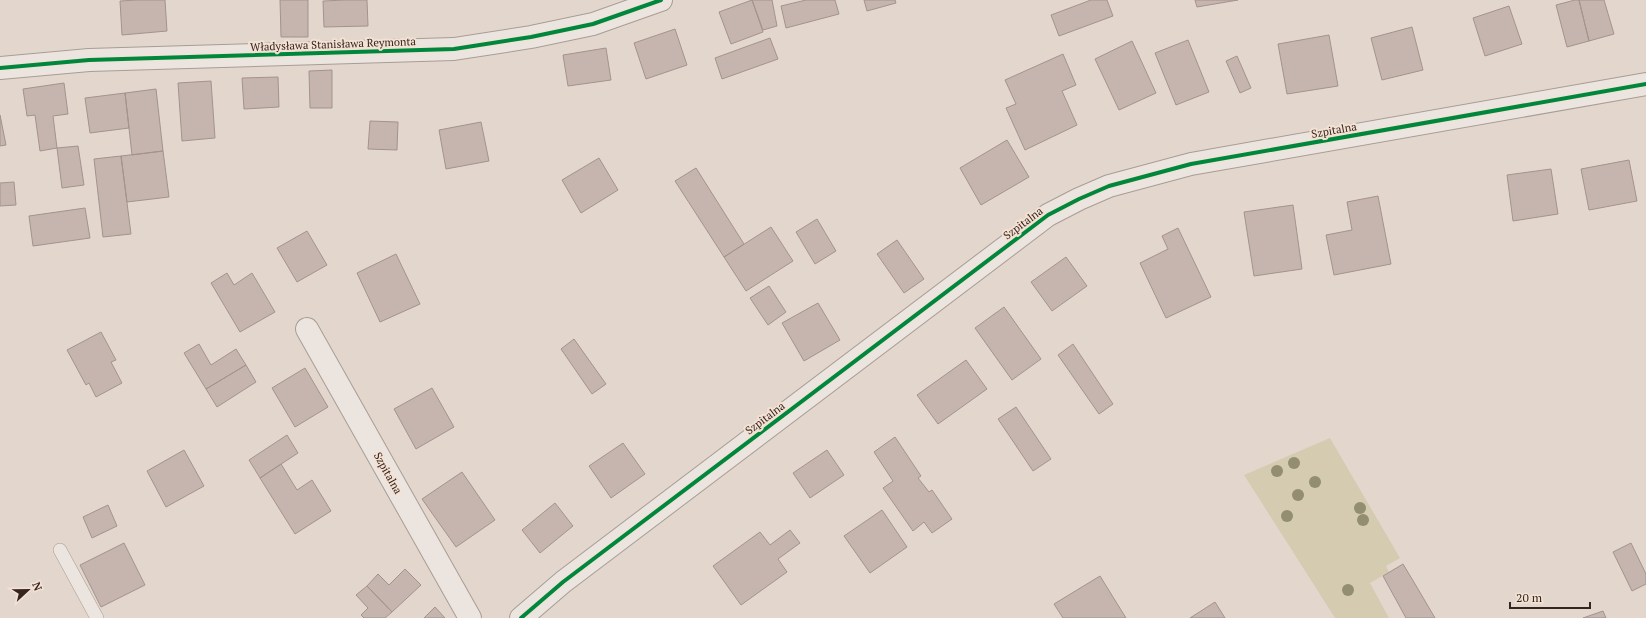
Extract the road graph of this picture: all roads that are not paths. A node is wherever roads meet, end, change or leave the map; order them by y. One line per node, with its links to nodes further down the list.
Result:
1 (661, 0): 2 (street, Władysława Stanisława Reymonta)
2 (0, 68)
3 (1646, 84): 8 (street, Szpitalna)
4 (307, 329): 7 (street, Szpitalna)
5 (60, 550): 6 (lane)
6 (97, 618)
7 (470, 618)
8 (521, 618)

